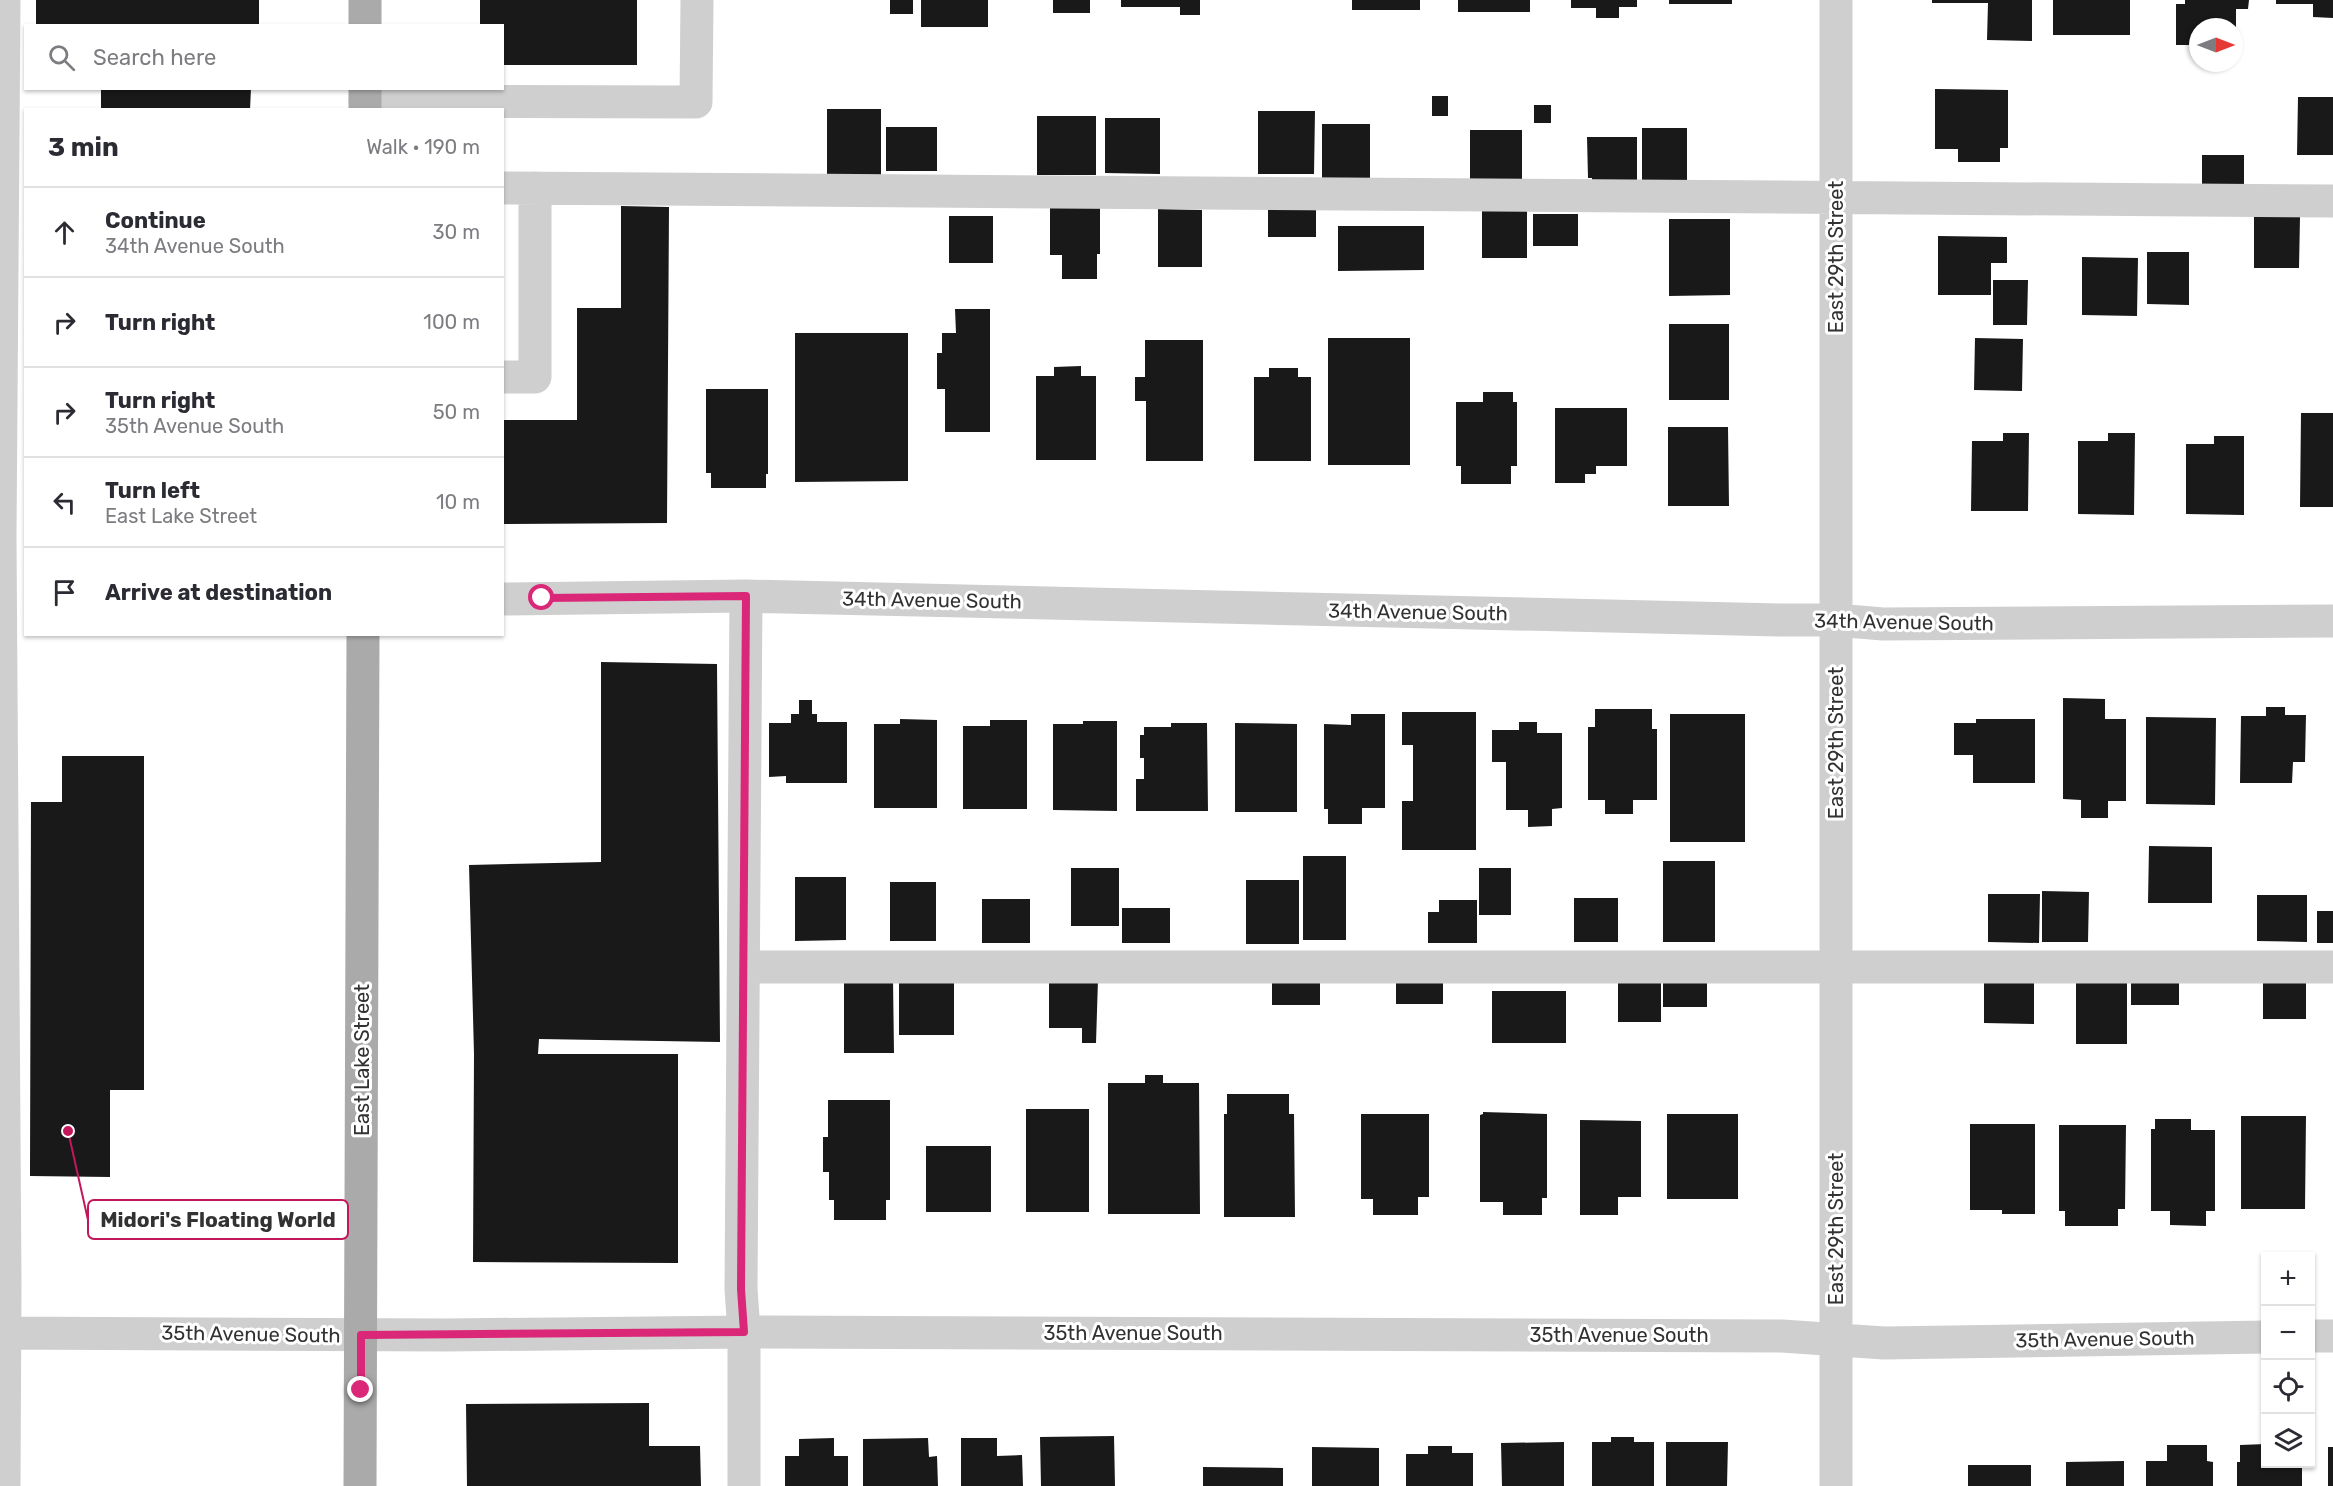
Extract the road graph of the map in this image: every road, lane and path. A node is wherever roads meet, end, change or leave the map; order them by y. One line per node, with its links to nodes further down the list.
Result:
1 (4, 0): 11 (street)
2 (365, 0): 5 (main road)
3 (697, 0): 6 (street)
4 (1836, 0): 9 (street, East 29th Street)
5 (365, 24)
6 (365, 100)
7 (504, 188): 8 (street)
8 (535, 188): 9 (street); 12 (street)
9 (1836, 197): 10 (street); 17 (street, East 29th Street)
10 (2333, 201)
11 (2, 203): 13 (street)
12 (504, 377)
13 (0, 590): 14 (street); 20 (street)
14 (24, 591)
15 (746, 596): 16 (street, 34th Avenue South); 17 (street, 34th Avenue South); 21 (street)
16 (504, 598)
17 (1836, 620): 18 (street, 34th Avenue South); 22 (street, East 29th Street)
18 (2333, 621)
19 (363, 636): 26 (main road, East Lake Street)
20 (1, 962): 25 (street)
21 (745, 966): 22 (street); 24 (street)
22 (1836, 966): 23 (street); 30 (street, East 29th Street)
23 (2333, 967)
24 (744, 1332): 26 (street, 35th Avenue South); 30 (street, 35th Avenue South); 33 (street)
25 (3, 1333): 26 (street, 35th Avenue South); 31 (street)
26 (361, 1335): 32 (main road, East Lake Street)
27 (2315, 1336): 28 (street)
28 (2333, 1336)
29 (2261, 1337): 30 (street, 35th Avenue South)
30 (1836, 1339): 34 (street, East 29th Street)
31 (4, 1486)
32 (360, 1486)
33 (744, 1486)
34 (1836, 1486)

